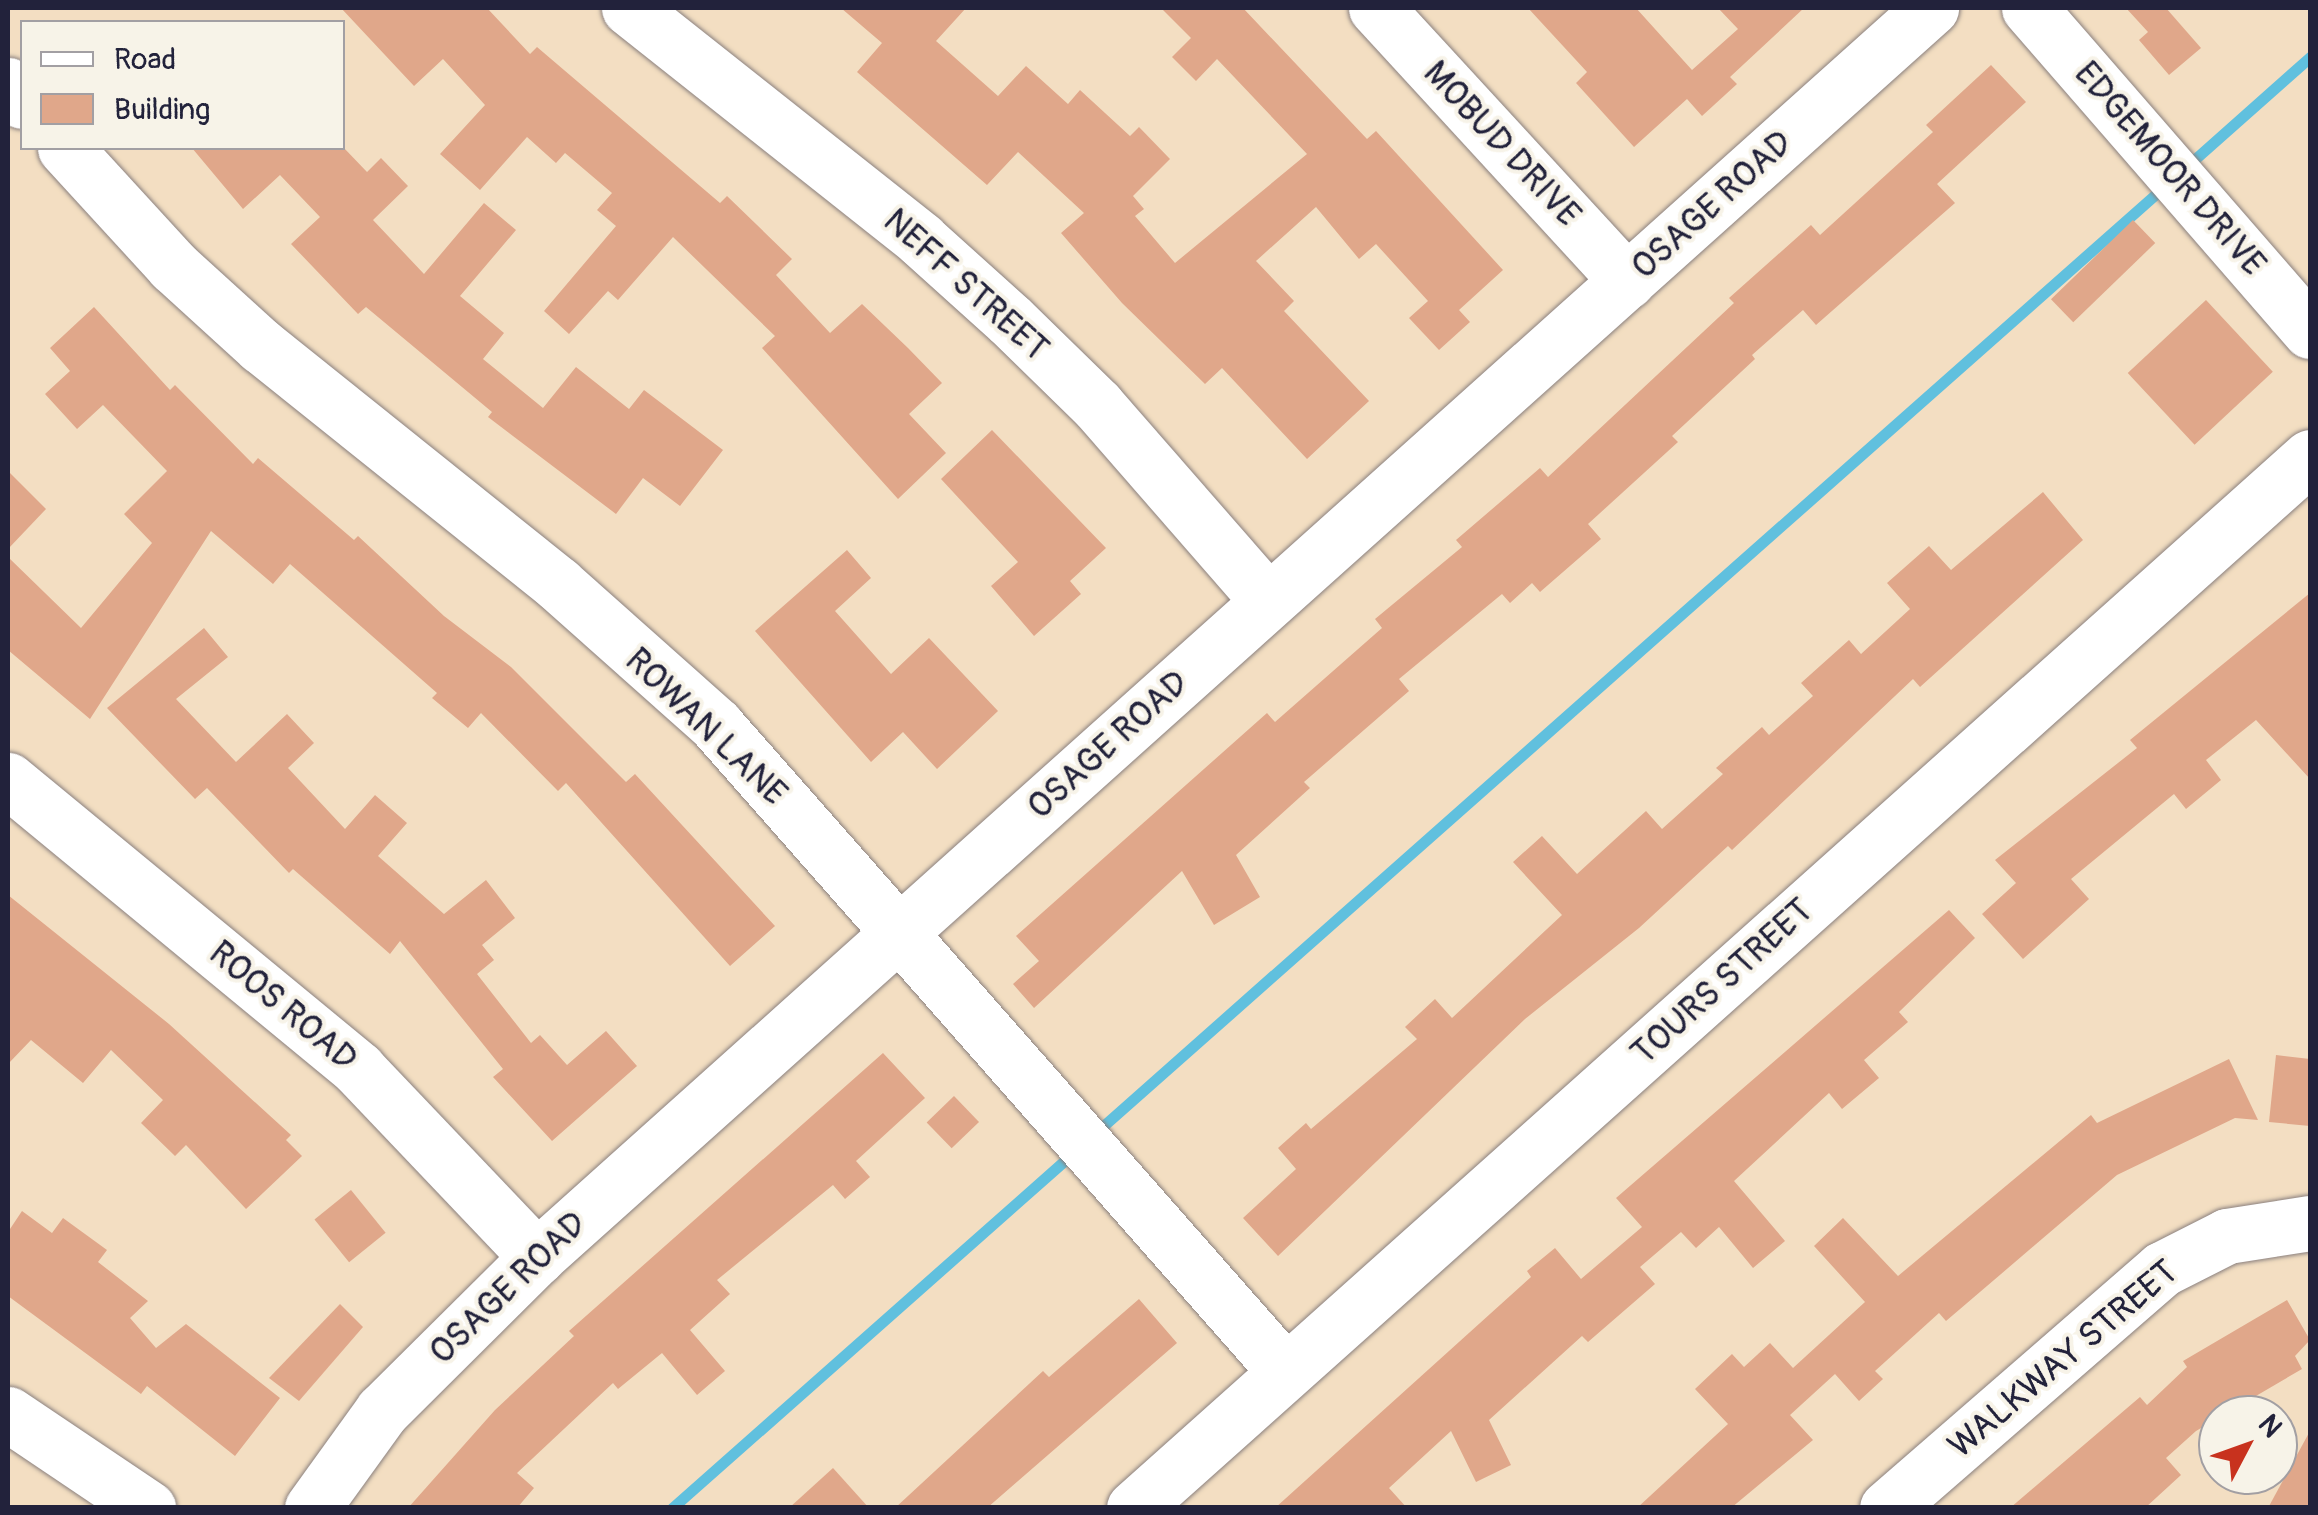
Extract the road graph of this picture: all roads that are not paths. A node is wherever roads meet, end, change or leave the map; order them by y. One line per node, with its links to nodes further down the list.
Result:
1 (629, 8): 9 (street, NEFF STREET)
2 (1376, 8): 6 (street, MOBUD DRIVE)
3 (1932, 8): 6 (street, OSAGE ROAD)
4 (2029, 8): 7 (street, EDGEMOOR DRIVE)
5 (67, 150): 11 (street, ROWAN LANE)
6 (1627, 281): 9 (street, OSAGE ROAD)
7 (2310, 330)
8 (2310, 457): 14 (street, TOURS STREET)
9 (1268, 600): 11 (street, OSAGE ROAD)
10 (8, 780): 13 (street, ROOS ROAD)
11 (900, 932): 13 (street, OSAGE ROAD); 14 (street, ROWAN LANE)
12 (2310, 1223): 19 (street, WALKWAY STREET)
13 (537, 1257): 17 (street, OSAGE ROAD)
14 (1286, 1371): 18 (street, TOURS STREET)
15 (8, 1414): 16 (street)
16 (148, 1508)
17 (312, 1508)
18 (1134, 1508)
19 (1887, 1508)

